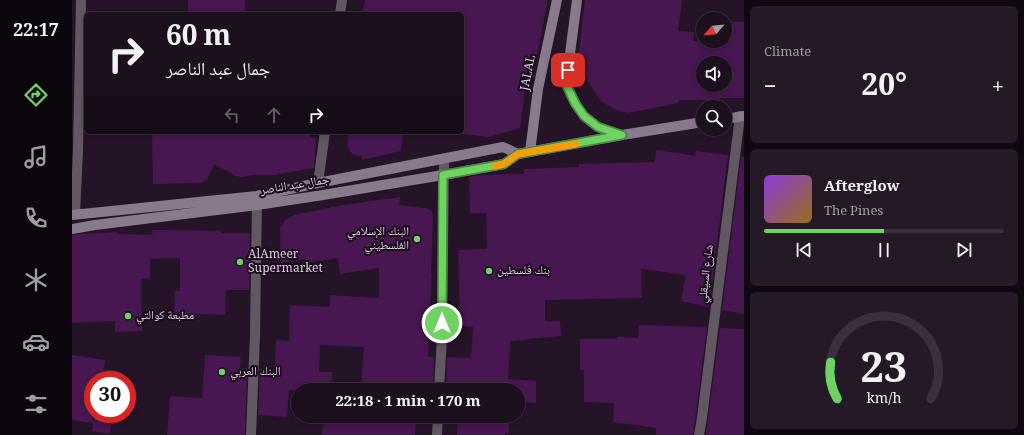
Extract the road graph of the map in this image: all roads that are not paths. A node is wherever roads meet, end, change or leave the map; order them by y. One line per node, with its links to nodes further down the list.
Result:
1 (81, 0): 17 (street)
2 (342, 0): 5 (street)
3 (557, 0): 11 (main road, JALAL)
4 (577, 0): 10 (main road)
5 (340, 12)
6 (742, 116): 7 (main road); 23 (street, شارع السيقلي)
7 (732, 118)
8 (696, 123): 10 (main road, جمال عبد الناصر)
9 (325, 134): 15 (street)
10 (622, 135): 11 (main road, جمال عبد الناصر)
11 (530, 152): 12 (main road, جمال عبد الناصر)
12 (518, 154): 13 (main road, جمال عبد الناصر); 14 (main road, جمال عبد الناصر)
13 (444, 159): 14 (street); 15 (main road, جمال عبد الناصر)
14 (443, 175): 16 (main road, جمال عبد الناصر); 19 (street)
15 (318, 183): 16 (main road, جمال عبد الناصر)
16 (257, 200): 17 (main road, جمال عبد الناصر); 18 (main road, جمال عبد الناصر); 21 (street)
17 (73, 215)
18 (72, 229)
19 (439, 383)
20 (437, 423): 22 (street)
21 (251, 435)
22 (436, 435)
23 (699, 435)

